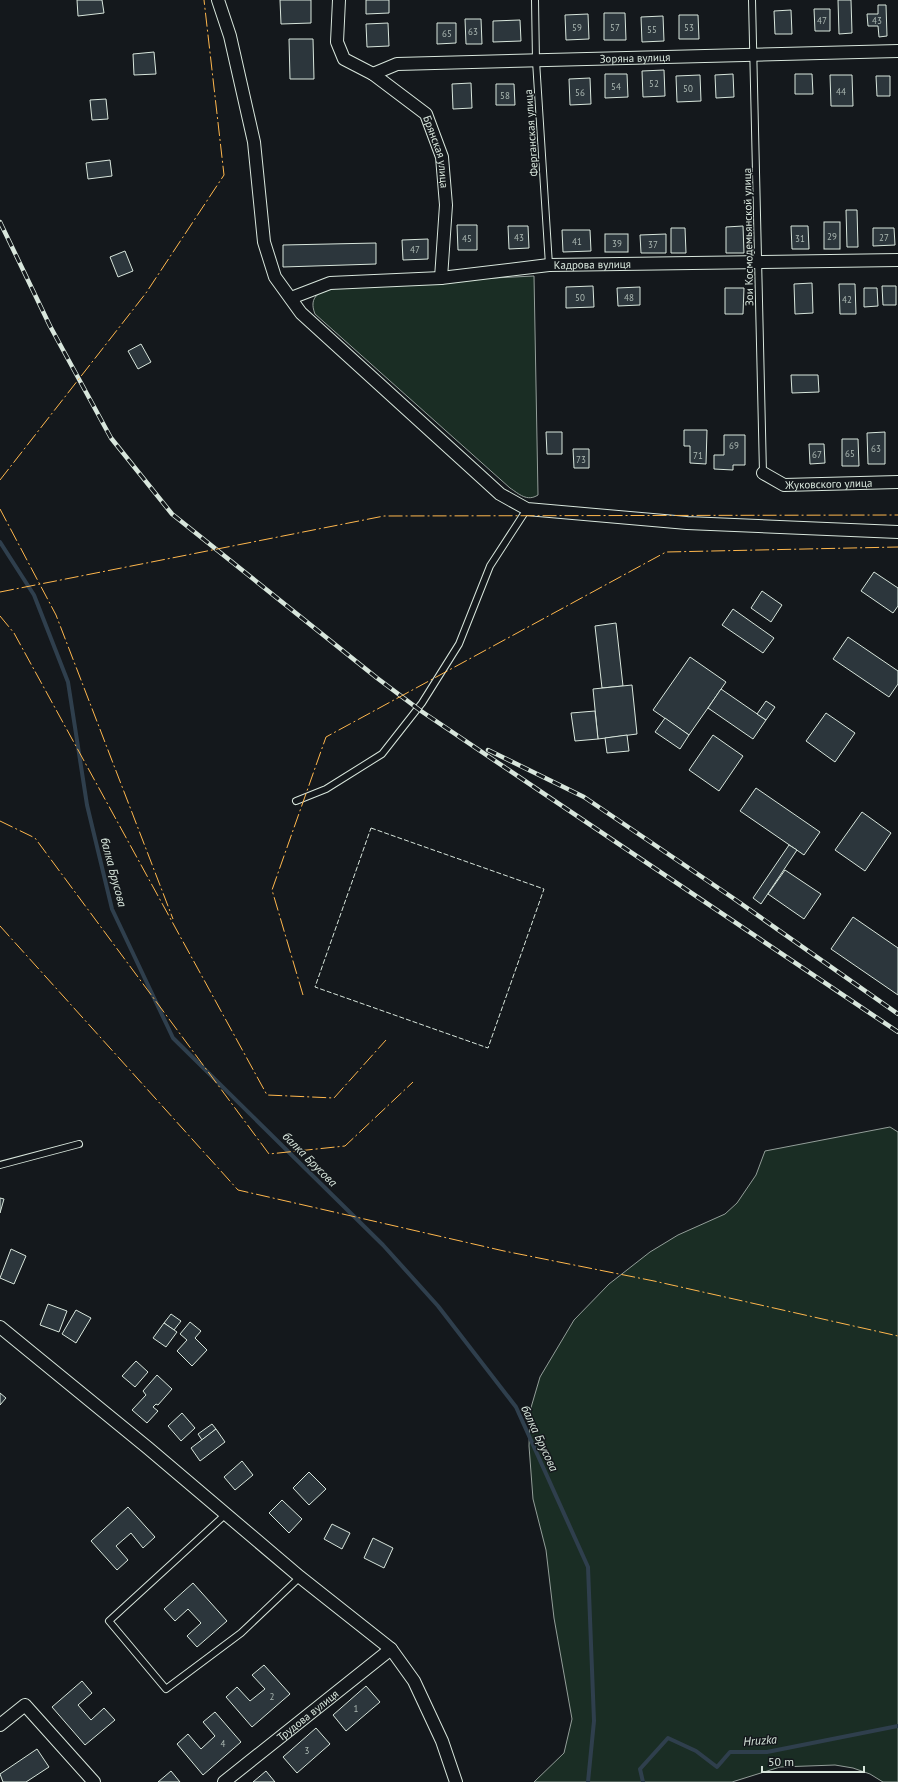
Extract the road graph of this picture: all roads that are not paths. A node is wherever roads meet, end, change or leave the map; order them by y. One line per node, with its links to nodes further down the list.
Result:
1 (218, 0): 13 (street)
2 (339, 0): 8 (street, Брянская улица)
3 (536, 0): 7 (lane, Ферганская улица)
4 (752, 0): 6 (lane, Зои Космодемьянской улица)
5 (898, 51): 6 (street, Зоряна вулиця)
6 (754, 55): 7 (street, Зоряна вулиця); 10 (lane, Зои Космодемьянской улица)
7 (536, 61): 8 (street, Зоряна вулиця); 11 (lane, Ферганская улица)
8 (373, 74): 12 (street, Брянская улица)
9 (898, 260): 10 (street, Кадрова вулиця)
10 (758, 262): 11 (street, Кадрова вулиця); 14 (lane, Зои Космодемьянской улица)
11 (549, 265): 12 (street, Кадрова вулиця)
12 (441, 278): 13 (street, Кадрова вулиця)
13 (291, 298): 16 (street)
14 (764, 473): 15 (street, Жуковского улица)
15 (898, 482)
16 (527, 509): 17 (street); 18 (lane)
17 (898, 532)
18 (296, 801)
19 (79, 1144): 20 (lane)
20 (0, 1165)
21 (0, 1328): 22 (street)
22 (226, 1514): 23 (street); 23 (lane)
23 (300, 1577): 24 (street)
24 (391, 1649): 27 (street, Трудова вулиця); 28 (street)
25 (0, 1726): 26 (street)
26 (94, 1782)
27 (224, 1782)
28 (456, 1782)

